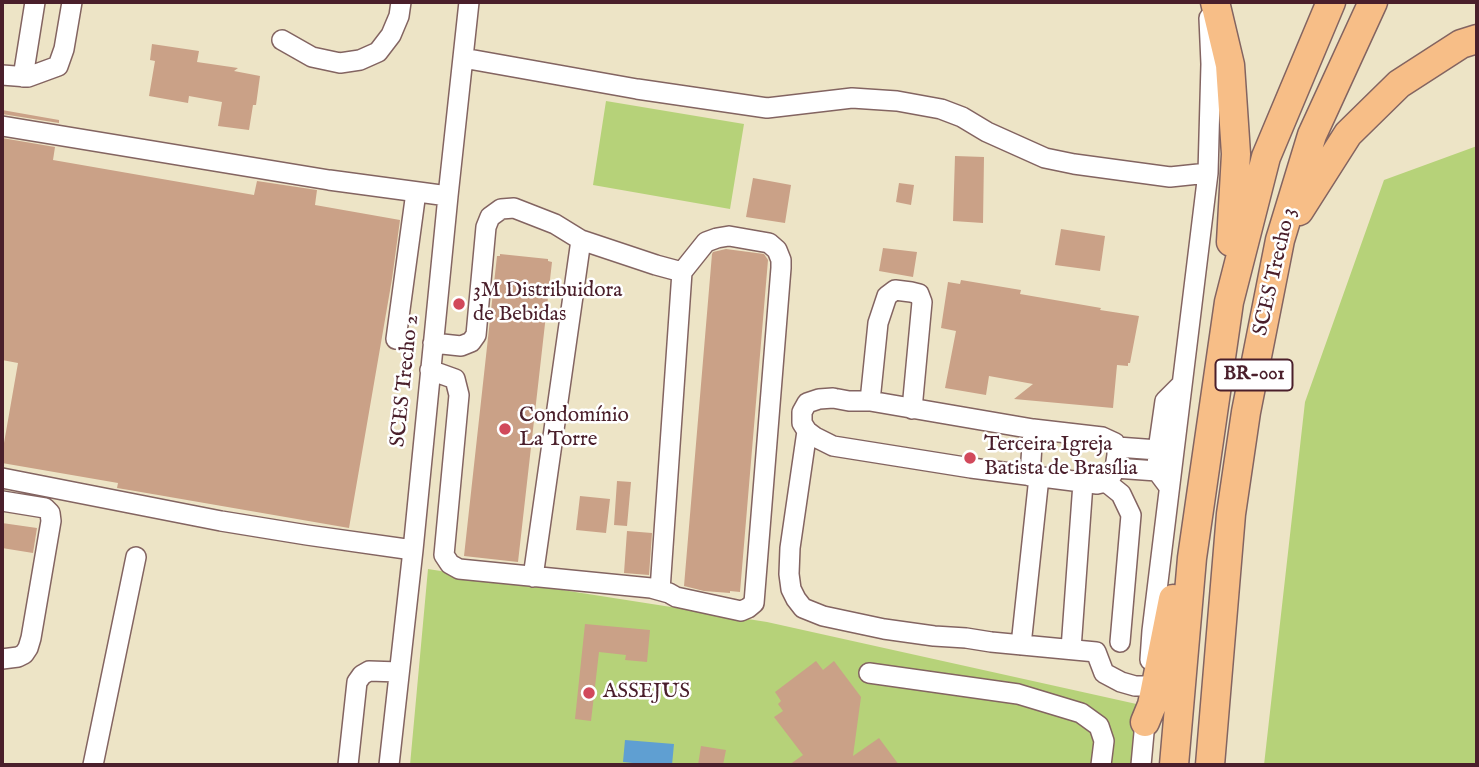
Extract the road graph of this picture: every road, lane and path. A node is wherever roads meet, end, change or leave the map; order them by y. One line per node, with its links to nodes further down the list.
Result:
1 (35, 2): 13 (street)
2 (72, 2): 13 (street)
3 (401, 2): 10 (street)
4 (469, 2): 11 (street, SCES Trecho 2)
5 (1208, 2): 15 (street)
6 (1215, 2): 21 (highway)
7 (1331, 2): 21 (highway, SCES Trecho 3 / BR-001)
8 (1373, 2): 19 (highway, SCES Trecho 3 / BR-001)
9 (1477, 39): 19 (highway)
10 (282, 40)
11 (463, 58): 15 (street); 17 (street, SCES Trecho 2)
12 (2, 75): 13 (street)
13 (23, 77)
14 (2, 126): 16 (street)
15 (1208, 173): 25 (street)
16 (416, 192): 17 (street); 22 (street)
17 (448, 196): 23 (street, SCES Trecho 2)
18 (581, 240): 20 (street); 23 (street); 42 (street)
19 (1280, 240): 60 (highway, SCES Trecho 3 / BR-001)
20 (682, 272): 43 (street); 43 (street)
21 (1228, 302): 41 (highway, SCES Trecho 3 / BR-001)
22 (396, 339)
23 (433, 343): 24 (street, SCES Trecho 2)
24 (430, 370): 39 (street, SCES Trecho 2); 42 (street)
25 (1182, 384): 31 (street); 37 (street)
26 (870, 401): 27 (street); 27 (street); 29 (street)
27 (912, 408): 28 (street)
28 (1033, 429): 30 (street); 34 (street)
29 (807, 431): 34 (street); 45 (street)
30 (1116, 447): 31 (street); 33 (street)
31 (1158, 450): 32 (street)
32 (1157, 471): 33 (street); 37 (street)
33 (1110, 475): 36 (street); 44 (street)
34 (1035, 476): 36 (street); 45 (street)
35 (2, 478): 39 (street)
36 (1083, 483): 47 (street)
37 (1169, 487): 46 (street)
38 (2, 501): 49 (street)
39 (413, 550): 50 (street, SCES Trecho 2)
40 (136, 557): 54 (street)
41 (1192, 558): 53 (highway); 59 (highway, SCES Trecho 3 / BR-001)
42 (533, 577): 43 (street)
43 (660, 590)
44 (1120, 642): 46 (street); 48 (street)
45 (1021, 645): 47 (street)
46 (1151, 645): 52 (street)
47 (1070, 649): 48 (street)
48 (1096, 652): 52 (street)
49 (2, 659)
50 (399, 672): 55 (street); 56 (street, SCES Trecho 2)
51 (869, 673): 57 (street)
52 (1148, 686): 53 (street)
53 (1145, 722): 58 (street)
54 (93, 765)
55 (348, 765)
56 (388, 765)
57 (1101, 765)
58 (1141, 765)
59 (1174, 765)
60 (1210, 765)

